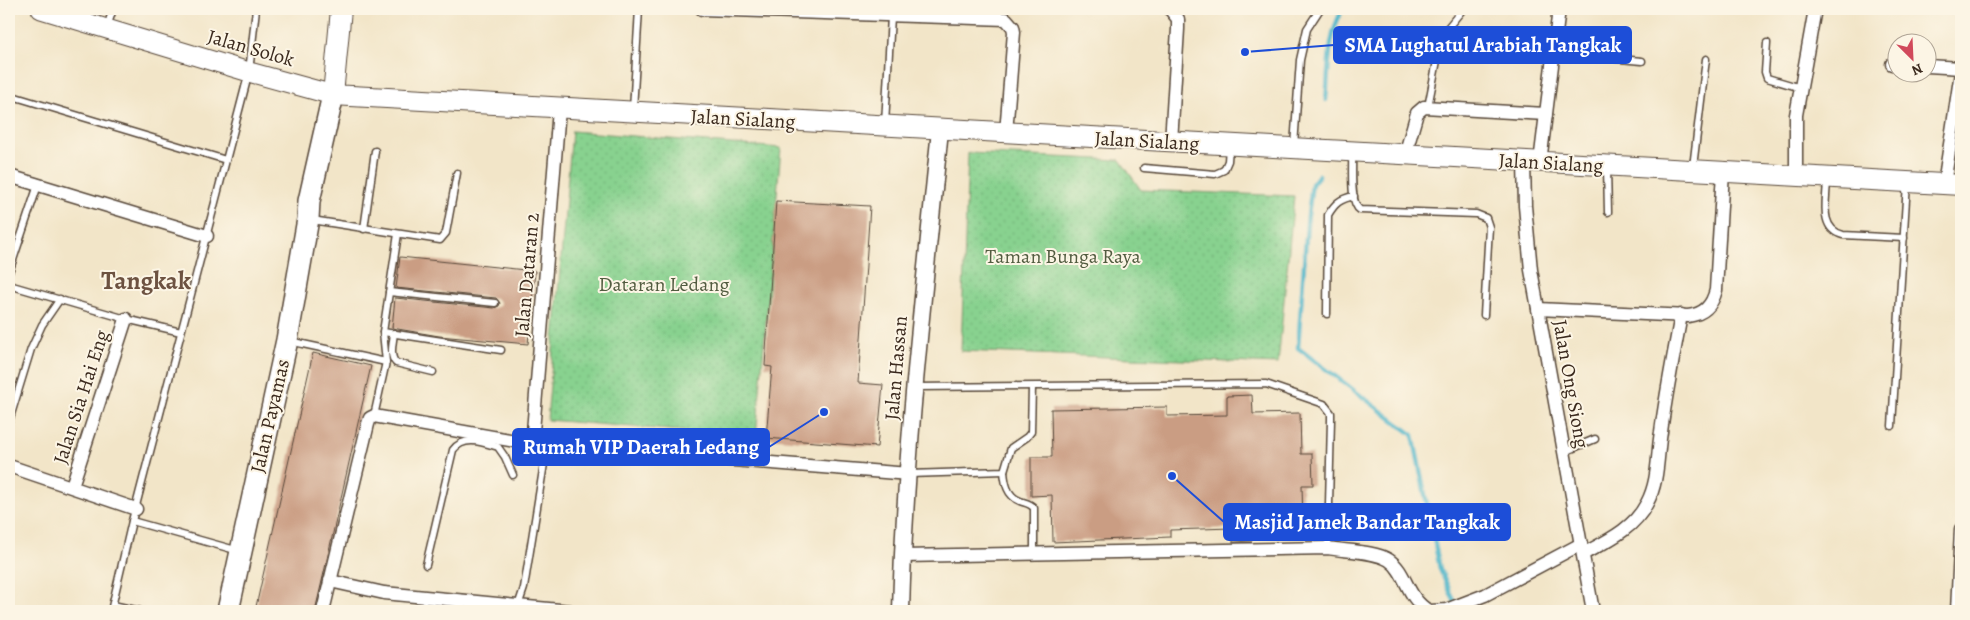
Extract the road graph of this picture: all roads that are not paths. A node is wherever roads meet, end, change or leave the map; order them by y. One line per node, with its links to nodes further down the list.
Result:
1 (41, 9): 17 (main road, Jalan Solok)
2 (113, 9): 17 (lane)
3 (256, 9): 26 (lane)
4 (341, 9): 30 (main road)
5 (354, 9): 30 (main road)
6 (639, 9): 33 (lane)
7 (702, 9): 13 (street)
8 (1170, 9): 38 (street)
9 (1320, 9): 40 (lane)
10 (1463, 9): 18 (lane)
11 (1559, 9): 19 (street, Jalan Ong Siong)
12 (1815, 9): 28 (street)
13 (858, 12): 16 (street)
14 (962, 13): 15 (street); 16 (street)
15 (1006, 14): 37 (street)
16 (891, 16): 35 (lane)
17 (107, 28): 26 (main road, Jalan Solok)
18 (1445, 31): 19 (lane); 31 (lane)
19 (1556, 39): 21 (street, Jalan Ong Siong)
20 (1767, 43): 28 (lane)
21 (1554, 53): 23 (lane); 34 (street, Jalan Ong Siong)
22 (1706, 59): 48 (lane)
23 (1642, 61)
24 (1938, 67): 25 (street)
25 (1961, 68)
26 (249, 72): 30 (main road, Jalan Solok); 44 (lane)
27 (1961, 72): 56 (street)
28 (1801, 88): 52 (street)
29 (9, 95): 44 (lane)
30 (339, 96): 32 (main road, Jalan Sialang); 59 (highway, Jalan Payamas)
31 (1428, 107): 34 (street); 43 (street)
32 (559, 109): 33 (main road, Jalan Sialang); 87 (street, Jalan Dataran 2)
33 (633, 113): 35 (main road, Jalan Sialang)
34 (1546, 114): 45 (street, Jalan Ong Siong)
35 (885, 127): 36 (main road, Jalan Sialang)
36 (940, 130): 37 (main road, Jalan Sialang); 81 (street, Jalan Hassan)
37 (1006, 133): 38 (main road, Jalan Sialang)
38 (1171, 142): 39 (main road, Jalan Sialang)
39 (1230, 146): 40 (main road, Jalan Sialang); 47 (lane)
40 (1294, 149): 42 (main road, Jalan Sialang)
41 (375, 152): 60 (lane)
42 (1352, 152): 43 (main road, Jalan Sialang); 57 (lane)
43 (1405, 155): 45 (main road, Jalan Sialang)
44 (226, 160): 62 (lane)
45 (1532, 162): 46 (main road, Jalan Sialang); 69 (street, Jalan Ong Siong)
46 (1607, 166): 48 (main road, Jalan Sialang); 58 (lane)
47 (1144, 168)
48 (1693, 171): 49 (main road, Jalan Sialang)
49 (1723, 172): 52 (main road, Jalan Sialang); 72 (street)
50 (457, 173): 61 (lane)
51 (9, 176): 55 (street)
52 (1796, 176): 53 (main road, Jalan Sialang)
53 (1827, 178): 54 (main road, Jalan Sialang); 63 (lane)
54 (1907, 182): 56 (main road, Jalan Sialang); 63 (lane)
55 (38, 185): 62 (street); 64 (lane)
56 (1953, 185)
57 (1354, 196): 70 (lane); 71 (lane)
58 (1608, 212)
59 (308, 219): 60 (lane); 77 (highway, Jalan Payamas)
60 (364, 228): 61 (lane)
61 (398, 234): 66 (lane)
62 (206, 236): 74 (lane)
63 (1904, 238): 85 (lane)
64 (9, 272)
65 (9, 285): 67 (lane)
66 (389, 292): 68 (lane); 75 (lane)
67 (60, 299): 73 (lane); 84 (lane)
68 (496, 303)
69 (1538, 309): 72 (street); 89 (street, Jalan Ong Siong)
70 (1327, 314)
71 (1484, 315)
72 (1681, 315): 98 (street)
73 (126, 319): 74 (lane); 94 (street, Jalan Sia Hai Eng)
74 (181, 332): 95 (lane)
75 (383, 332): 76 (lane); 79 (lane)
76 (394, 333): 78 (lane); 80 (lane)
77 (287, 340): 79 (lane); 99 (highway, Jalan Payamas)
78 (501, 350)
79 (386, 362): 83 (lane)
80 (433, 372)
81 (915, 387): 82 (lane); 92 (street, Jalan Hassan)
82 (1032, 387): 91 (lane); 97 (lane)
83 (374, 416): 87 (street); 103 (street)
84 (9, 421)
85 (1892, 426)
86 (1594, 439): 89 (lane)
87 (532, 444): 88 (street)
88 (547, 446): 92 (street); 105 (lane)
89 (1564, 452): 98 (street, Jalan Ong Siong)
90 (9, 466): 94 (street)
91 (1004, 471): 92 (lane); 100 (lane)
92 (908, 474): 101 (street, Jalan Hassan)
93 (513, 475): 102 (lane)
94 (72, 486): 95 (street)
95 (134, 515): 99 (lane); 104 (lane)
96 (1961, 530): 113 (street)
97 (1328, 548): 100 (street); 111 (street)
98 (1582, 549): 111 (street); 112 (street, Jalan Ong Siong)
99 (240, 551): 107 (highway, Jalan Payamas)
100 (1034, 553): 101 (street)
101 (902, 556): 110 (street, Jalan Hassan)
102 (426, 565)
103 (330, 581): 105 (street); 108 (street)
104 (112, 608): 106 (lane)
105 (518, 608): 109 (street)
106 (140, 611)
107 (228, 611)
108 (323, 611)
109 (570, 611)
110 (902, 611)
111 (1430, 611)
112 (1594, 611)
113 (1958, 611)

